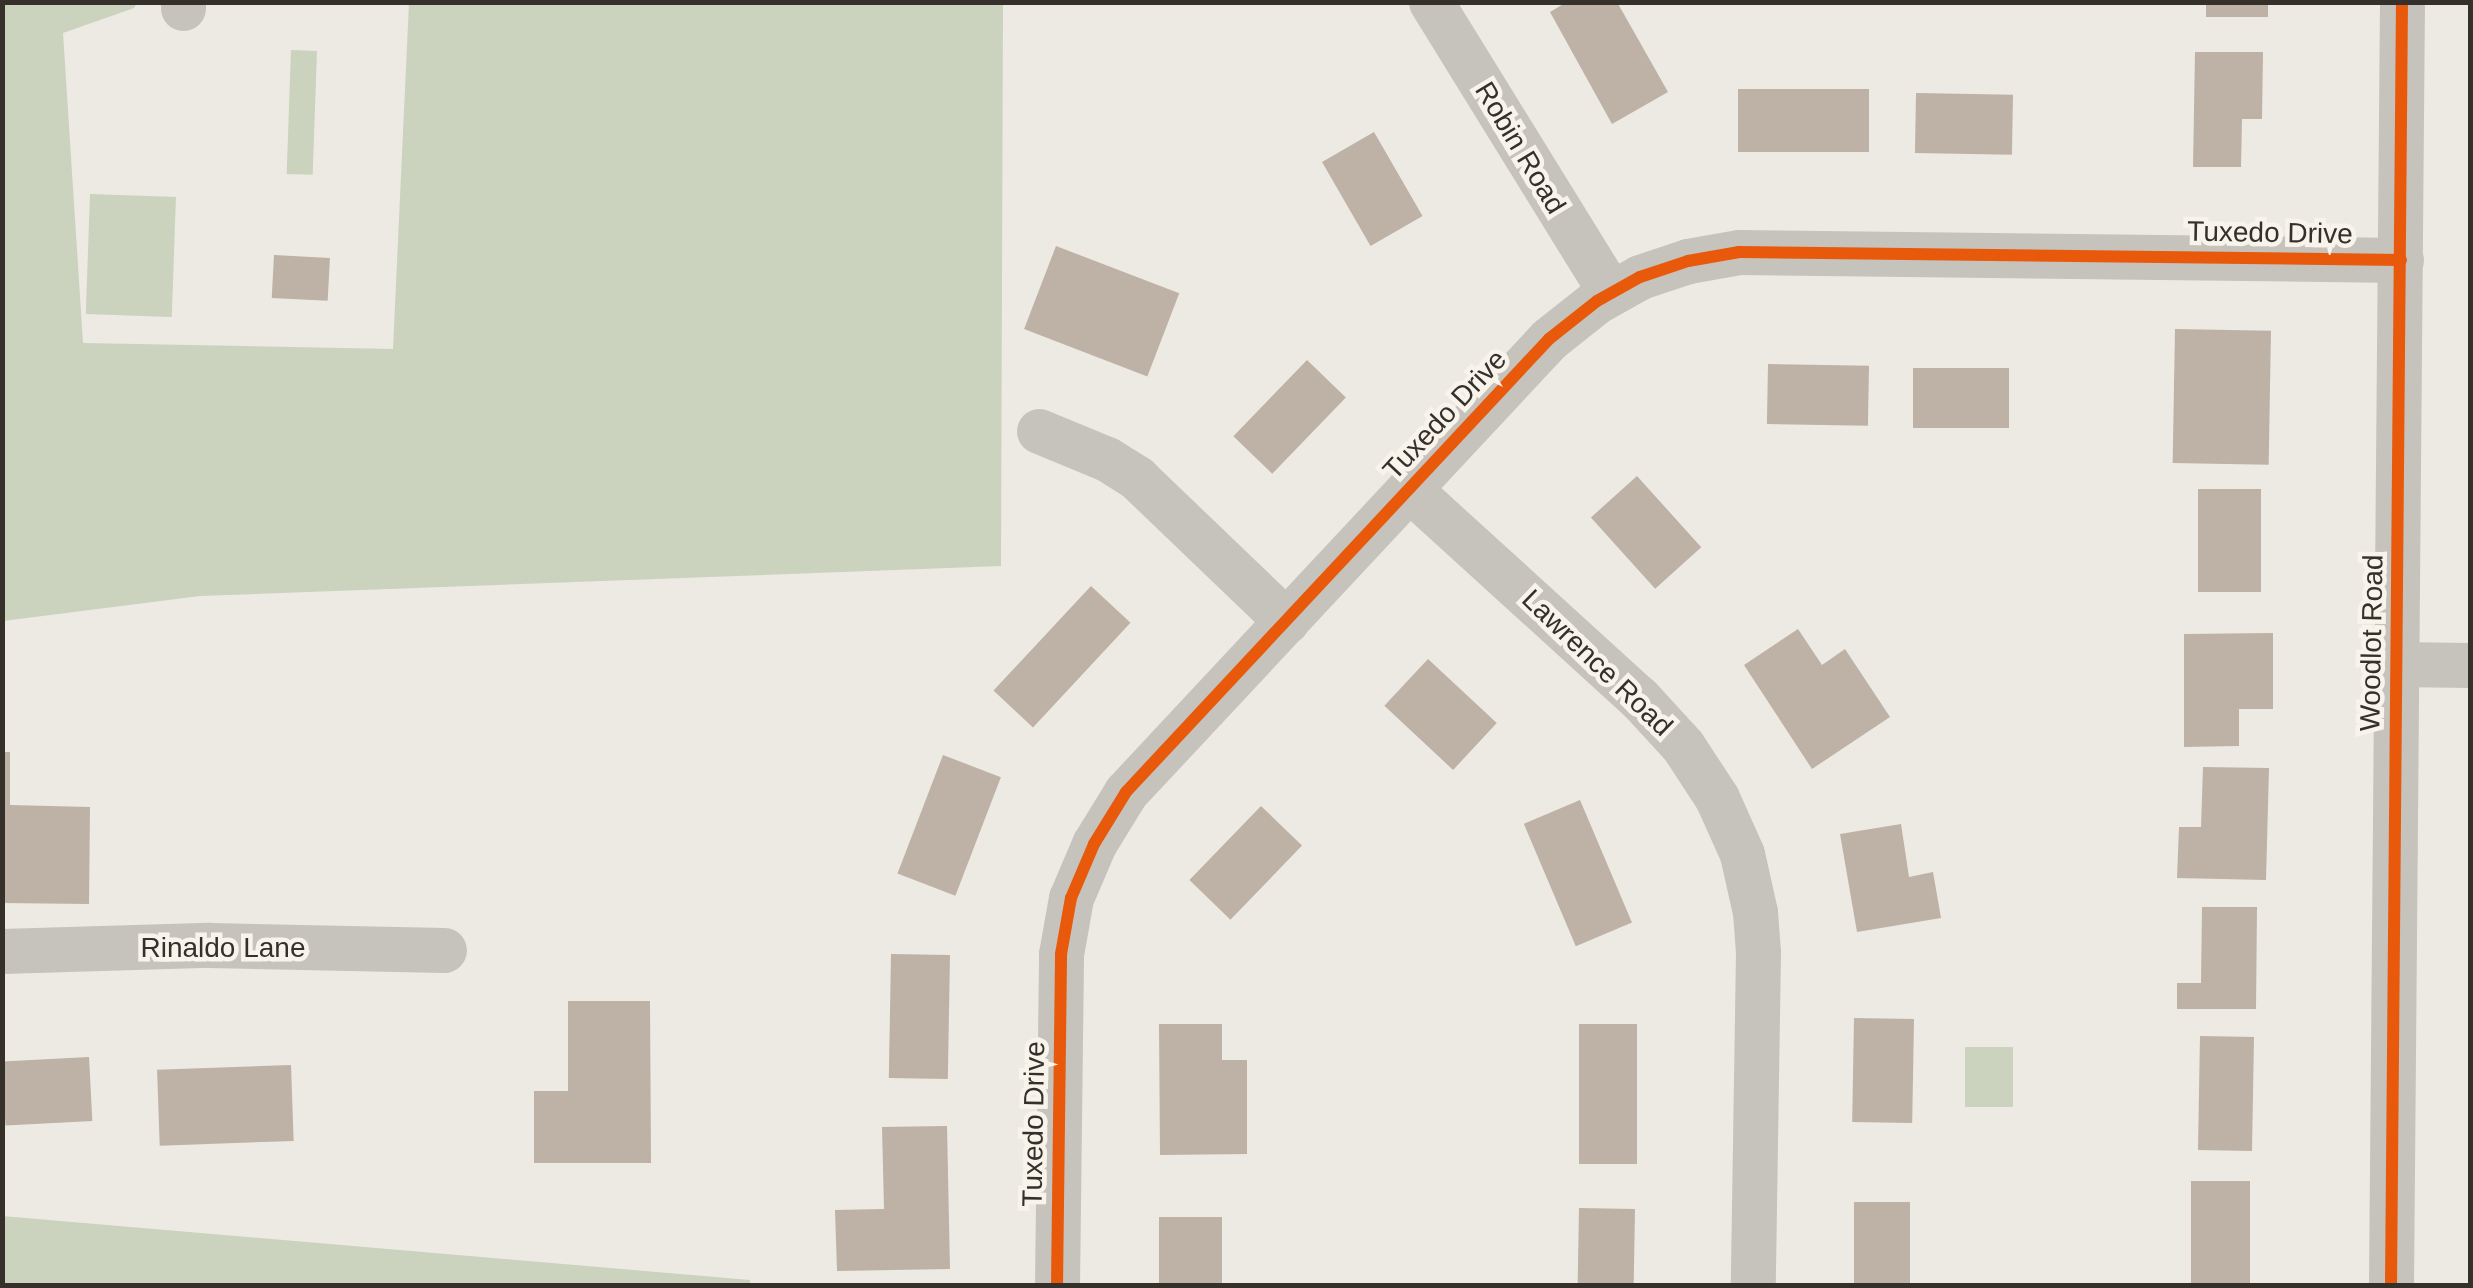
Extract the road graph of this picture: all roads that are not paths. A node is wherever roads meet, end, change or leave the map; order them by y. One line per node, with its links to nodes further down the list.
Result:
1 (1431, 2): 4 (street, Robin Road)
2 (2402, 2): 3 (street, Woodlot Road)
3 (2401, 260): 4 (street, Tuxedo Drive); 8 (street, Woodlot Road)
4 (1611, 293): 6 (street, Tuxedo Drive)
5 (1040, 431): 7 (street)
6 (1409, 490): 7 (street, Tuxedo Drive); 13 (street, Lawrence Road)
7 (1286, 620): 12 (street, Tuxedo Drive)
8 (2396, 664): 9 (street); 14 (street, Woodlot Road)
9 (2470, 665)
10 (444, 950): 11 (street, Rinaldo Lane)
11 (2, 951)
12 (1057, 1286)
13 (1754, 1286)
14 (2390, 1286)

